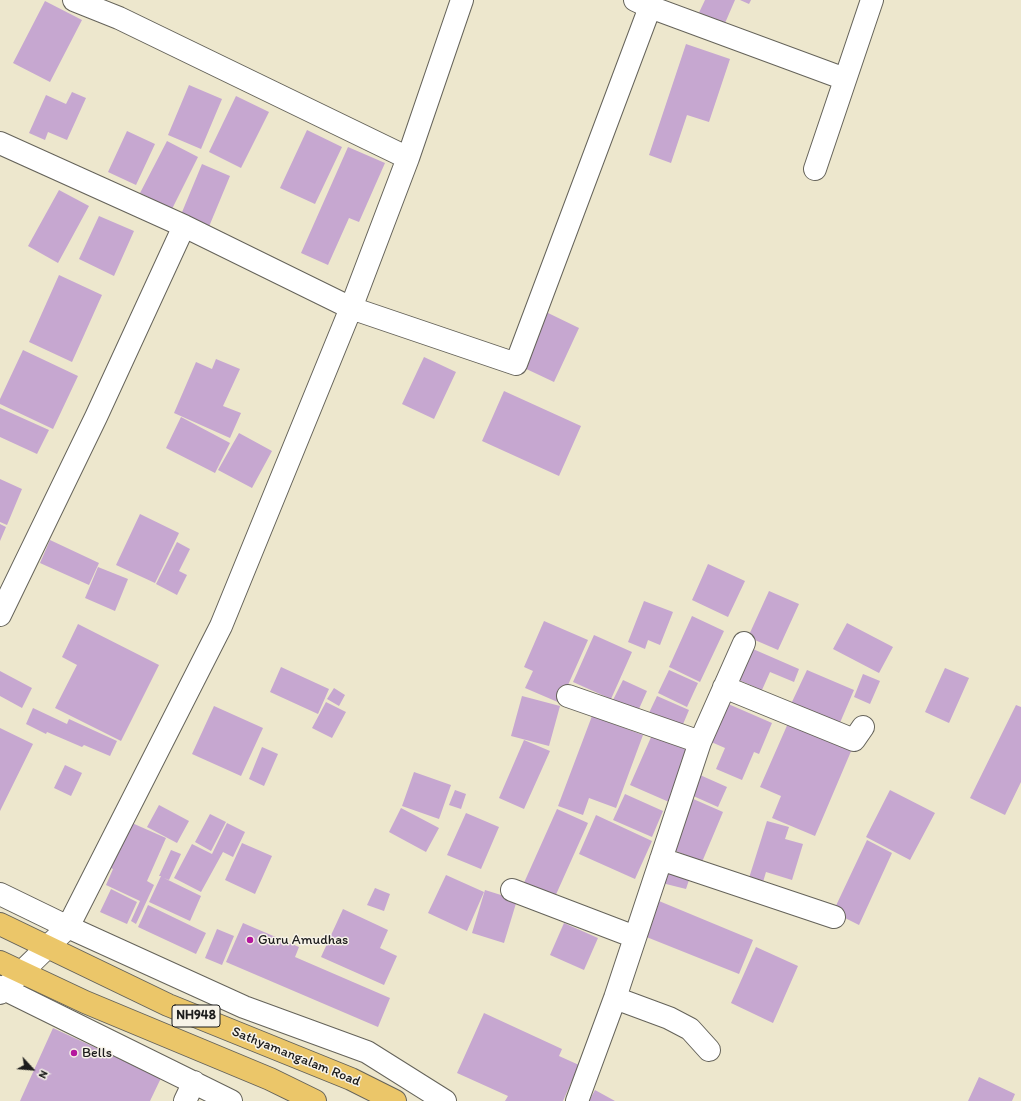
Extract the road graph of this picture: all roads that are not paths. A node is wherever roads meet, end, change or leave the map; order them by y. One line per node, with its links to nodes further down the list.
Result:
1 (74, 0): 7 (street)
2 (462, 0): 7 (street)
3 (872, 0): 5 (street)
4 (642, 3): 5 (street); 10 (street)
5 (845, 79): 8 (street)
6 (0, 143): 9 (street)
7 (408, 158): 10 (street)
8 (816, 169)
9 (184, 226): 10 (street); 11 (street)
10 (351, 308): 22 (street)
11 (0, 615)
12 (744, 643): 13 (street)
13 (724, 687): 15 (street); 16 (street)
14 (568, 696): 16 (street)
15 (863, 727)
16 (700, 742): 17 (street)
17 (661, 859): 20 (street); 23 (street)
18 (512, 890): 23 (street)
19 (0, 894): 22 (street)
20 (834, 917)
21 (0, 924): 24 (highway, Sathyamangalam Road / NH948)
22 (68, 927): 24 (street); 34 (street)
23 (635, 937): 28 (street)
24 (46, 947): 26 (street); 33 (highway, Sathyamangalam Road / NH948)
25 (0, 962): 26 (highway, NH948)
26 (21, 972): 27 (street); 32 (highway, NH948)
27 (2, 990): 30 (street)
28 (615, 998): 29 (street); 35 (street)
29 (709, 1050)
30 (190, 1092): 31 (street)
31 (231, 1101)
32 (315, 1101)
33 (395, 1101)
34 (445, 1101)
35 (577, 1101)

